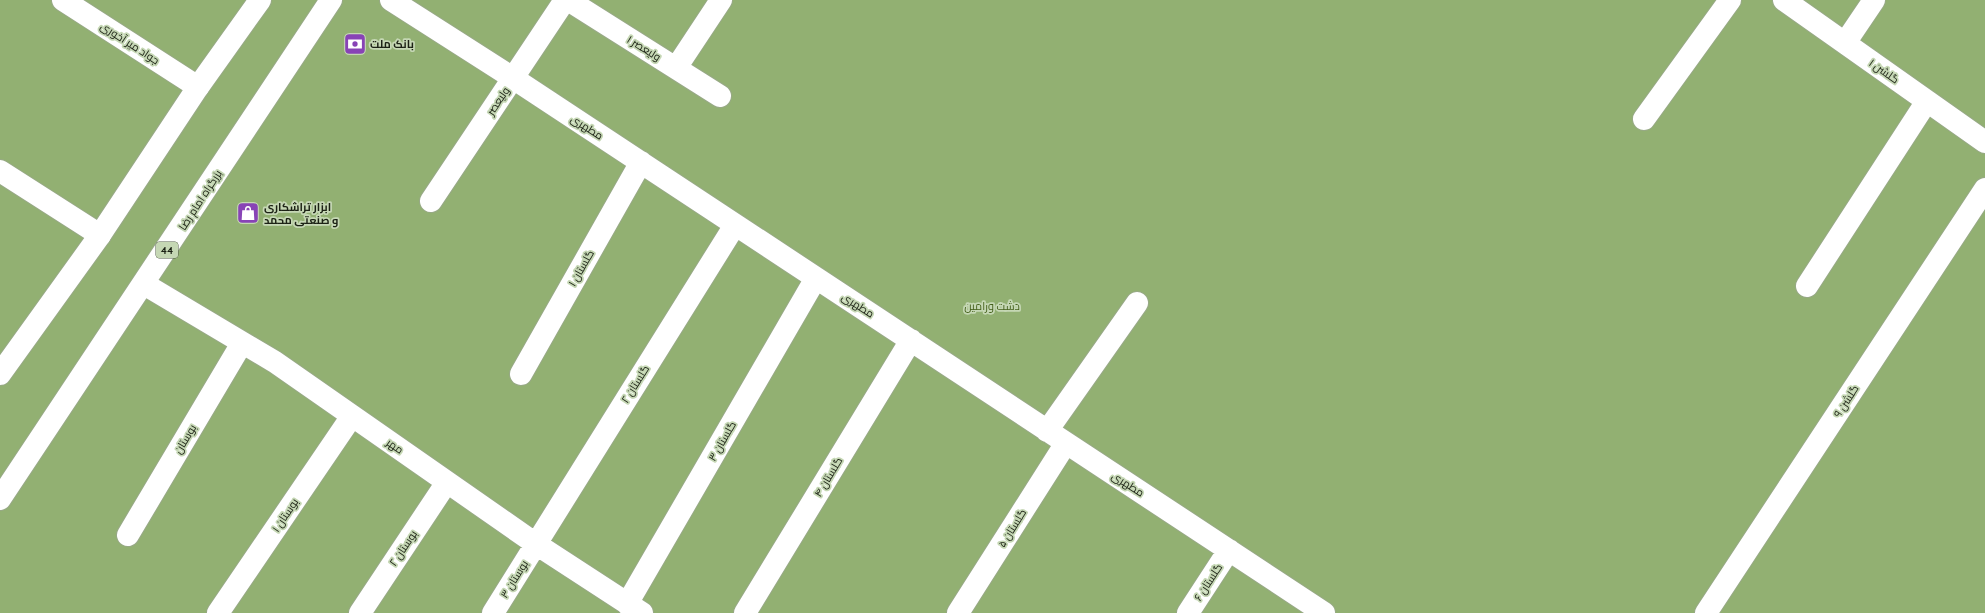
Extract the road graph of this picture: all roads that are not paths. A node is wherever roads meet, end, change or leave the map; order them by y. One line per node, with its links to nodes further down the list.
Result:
1 (63, 0): 14 (main road, جواد میر آخوری)
2 (260, 0): 14 (main road)
3 (331, 0): 26 (main road, بزرگراه امام رضا / 44)
4 (391, 0): 13 (main road, مطهری)
5 (565, 0): 13 (main road, ولیعصر)
6 (568, 0): 12 (main road, ولیعصر ۱)
7 (721, 0): 12 (main road)
8 (1730, 0): 17 (main road)
9 (1784, 0): 11 (main road, گلشن ۱)
10 (1874, 0): 11 (main road)
11 (1845, 43): 16 (main road, گلشن ۱)
12 (676, 68): 15 (main road, ولیعصر ۱)
13 (513, 78): 19 (main road, مطهری); 22 (main road, ولیعصر)
14 (198, 86): 24 (main road)
15 (720, 96)
16 (1927, 101): 18 (main road, گلشن ۱); 27 (main road)
17 (1644, 119)
18 (1985, 142)
19 (641, 162): 23 (main road, مطهری); 32 (main road, گلستان ۱)
20 (0, 171): 24 (main road)
21 (1985, 190): 49 (main road, گلشن ۹)
22 (431, 201)
23 (735, 225): 25 (main road, مطهری); 39 (main road, گلستان ۲)
24 (100, 235): 31 (main road)
25 (816, 278): 29 (main road, مطهری); 41 (main road, گلستان ۳)
26 (144, 284): 30 (main road, مهر); 37 (main road, بزرگراه امام رضا / 44)
27 (1807, 286)
28 (1137, 304): 34 (main road)
29 (911, 340): 34 (main road, مطهری); 45 (main road, گلستان ۴)
30 (242, 343): 33 (main road, مهر); 38 (main road, بوستان)
31 (0, 374)
32 (521, 374)
33 (352, 416): 36 (main road, مهر); 42 (main road, بوستان ۱)
34 (1047, 430): 35 (main road, مطهری)
35 (1066, 442): 40 (main road, مطهری); 46 (main road, گلستان ۵)
36 (447, 482): 39 (main road, مهر); 43 (main road, بوستان ۲)
37 (0, 499)
38 (128, 535)
39 (536, 544): 41 (main road, مهر); 44 (main road, بوستان ۳)
40 (1229, 550): 47 (main road, گلستان ۶); 48 (main road, مطهری)
41 (634, 608)
42 (218, 613)
43 (360, 613)
44 (493, 613)
45 (745, 613)
46 (958, 613)
47 (1188, 613)
48 (1324, 613)
49 (1706, 613)

